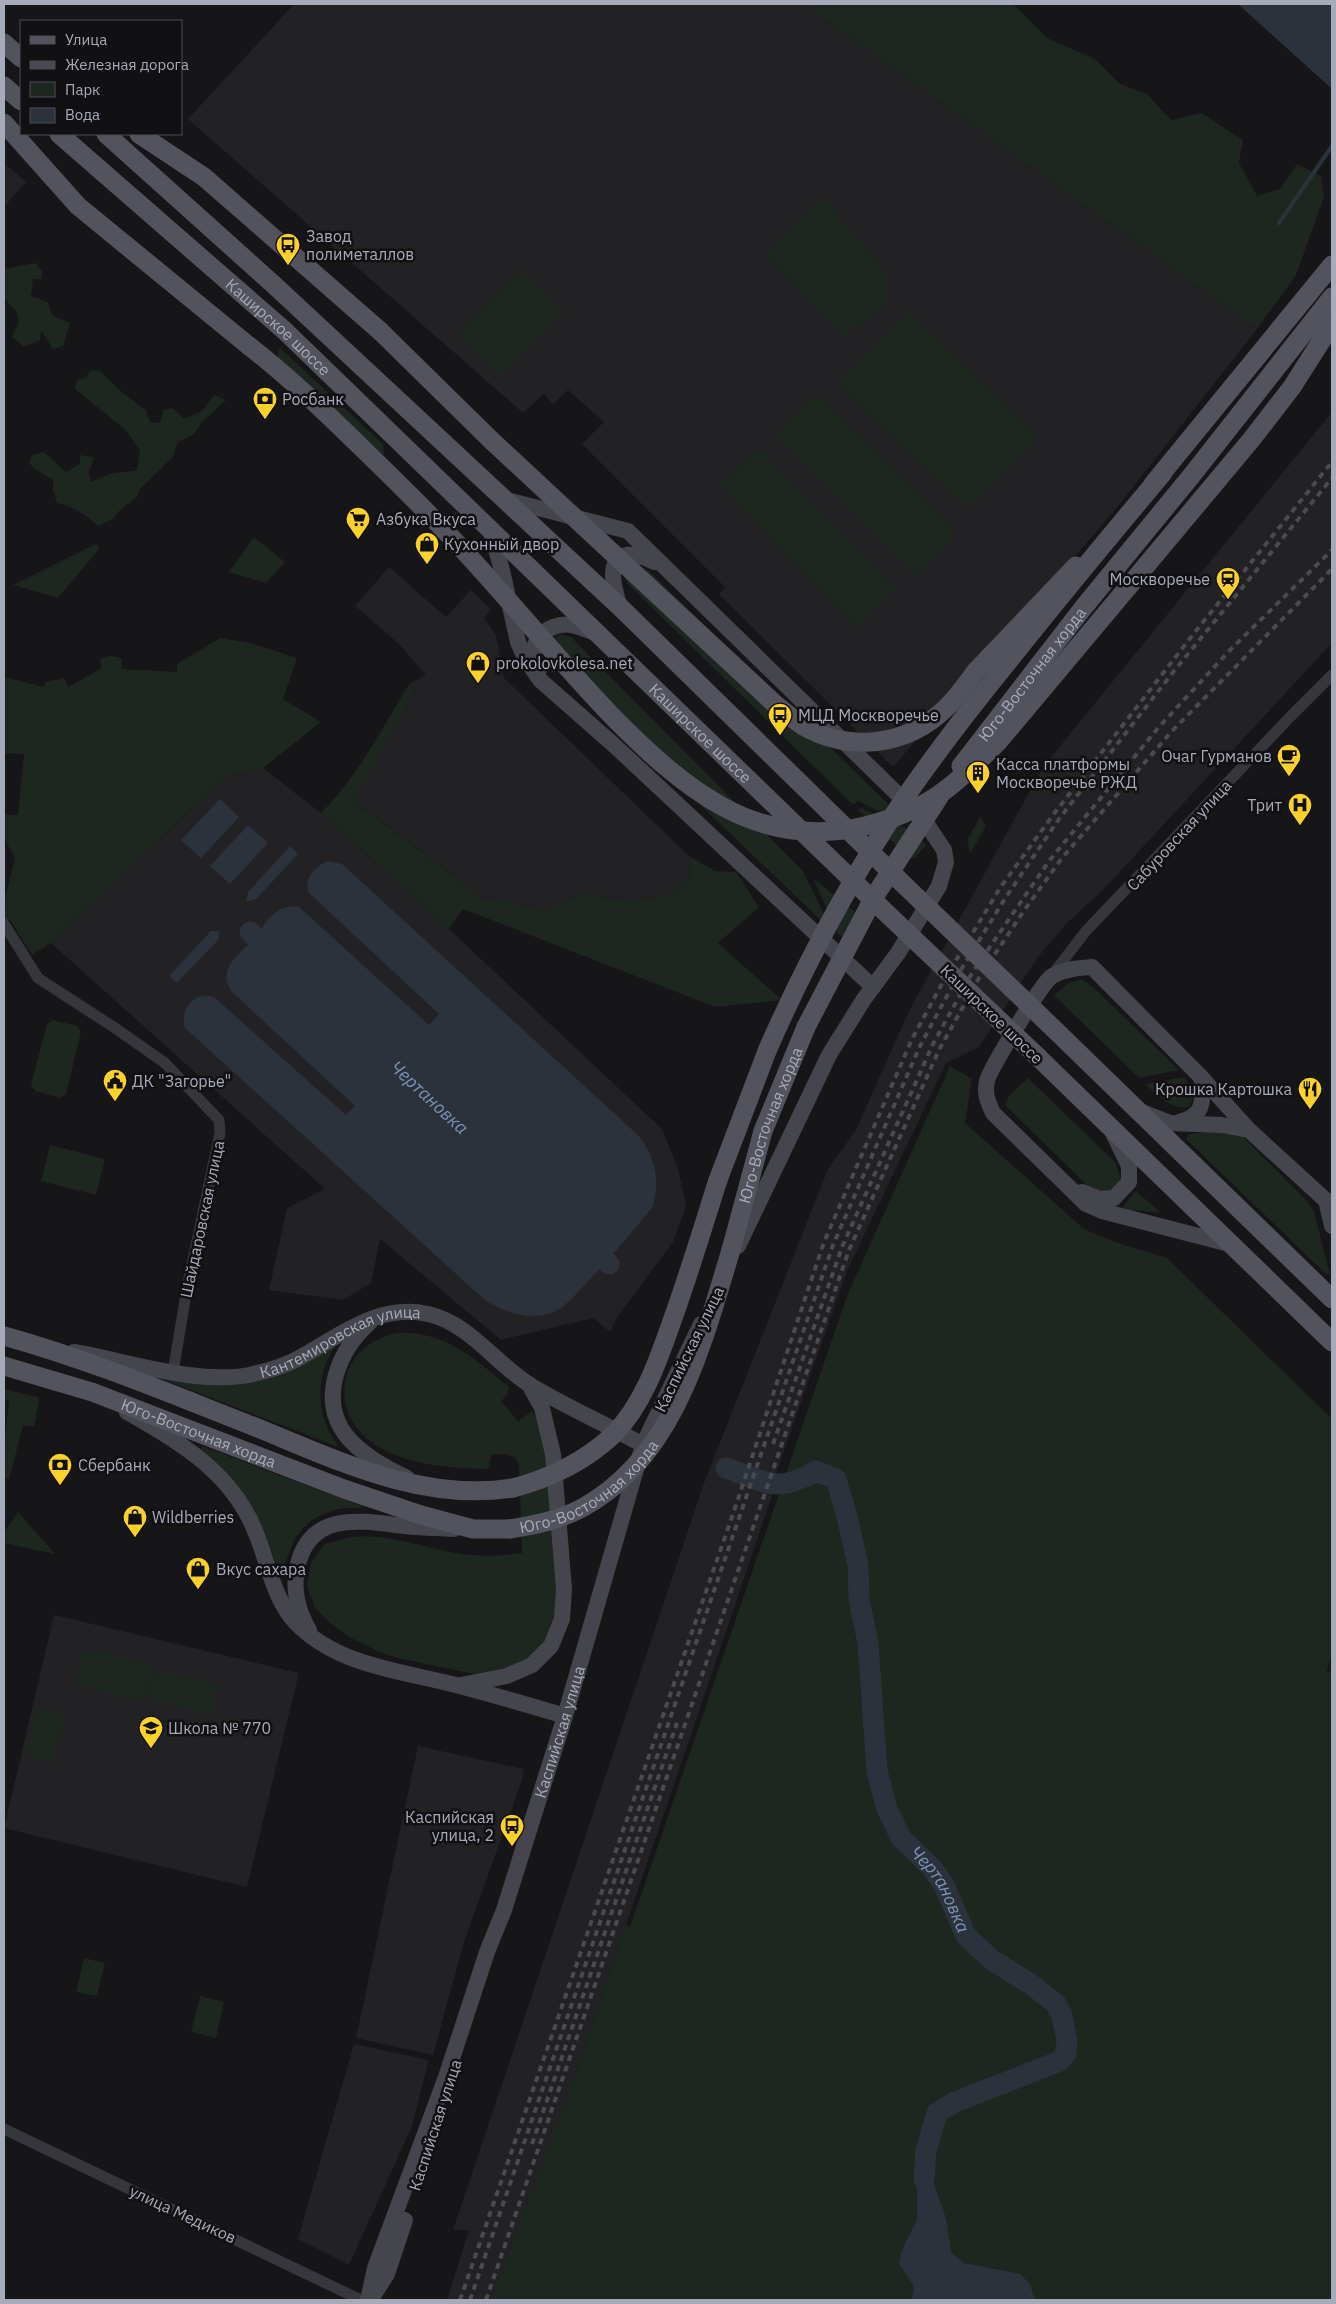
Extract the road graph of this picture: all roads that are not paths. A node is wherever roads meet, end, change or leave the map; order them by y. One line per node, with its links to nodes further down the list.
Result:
1 (4, 43): 2 (main road)
2 (20, 57)
3 (4, 86): 4 (main road)
4 (20, 100)
5 (4, 123): 11 (main road, bridge)
6 (60, 135): 14 (main road, Каширское шоссе)
7 (107, 135): 13 (main road, Каширское шоссе)
8 (140, 135): 12 (main road, bridge)
9 (1332, 265): 12 (main road, Юго-Восточная хорда)
10 (1332, 297): 43 (main road, Юго-Восточная хорда, bridge)
11 (1332, 324)
12 (1163, 474): 42 (main road, Юго-Восточная хорда, bridge)
13 (503, 499): 15 (main road, Каспийская улица); 16 (main road, Каширское шоссе)
14 (490, 528): 17 (main road, Каширское шоссе); 19 (main road)
15 (662, 566): 16 (main road); 22 (main road, Каспийская улица)
16 (619, 606): 24 (main road, Каширское шоссе, bridge)
17 (598, 634): 19 (main road); 26 (main road, Каширское шоссе, bridge)
18 (1332, 675): 21 (street, Сабуровская улица)
19 (554, 693): 22 (main road)
20 (4, 924): 38 (street, Шайдаровская улица)
21 (1051, 977): 23 (main road); 28 (main road)
22 (873, 987): 41 (main road, Каспийская улица)
23 (1202, 1078): 25 (main road); 27 (main road)
24 (1135, 1109): 25 (main road); 32 (main road, Каширское шоссе)
25 (1170, 1123): 27 (main road)
26 (1109, 1125): 28 (main road); 31 (main road, Каширское шоссе)
27 (1249, 1130): 29 (main road)
28 (1070, 1187): 31 (main road)
29 (1329, 1203): 30 (main road)
30 (1332, 1226)
31 (1233, 1245): 35 (main road, Каширское шоссе)
32 (1332, 1299)
33 (376, 1317): 38 (main road, Кантемировская улица); 39 (main road, Кантемировская улица); 42 (main road)
34 (4, 1336): 36 (main road, Кантемировская улица)
35 (1332, 1342)
36 (37, 1345): 38 (main road, Кантемировская улица); 42 (main road, Юго-Восточная хорда)
37 (4, 1366): 40 (main road, Юго-Восточная хорда)
38 (173, 1372)
39 (529, 1384): 41 (main road, Кантемировская улица); 45 (main road)
40 (92, 1392): 43 (main road, Юго-Восточная хорда); 44 (main road)
41 (644, 1445): 46 (main road, Каспийская улица)
42 (431, 1489)
43 (473, 1529): 44 (main road)
44 (314, 1638): 45 (main road)
45 (457, 1686): 46 (main road)
46 (565, 1716): 49 (main road, Каспийская улица)
47 (4, 2129): 48 (street, улица Медиков)
48 (361, 2300)
49 (369, 2300)

